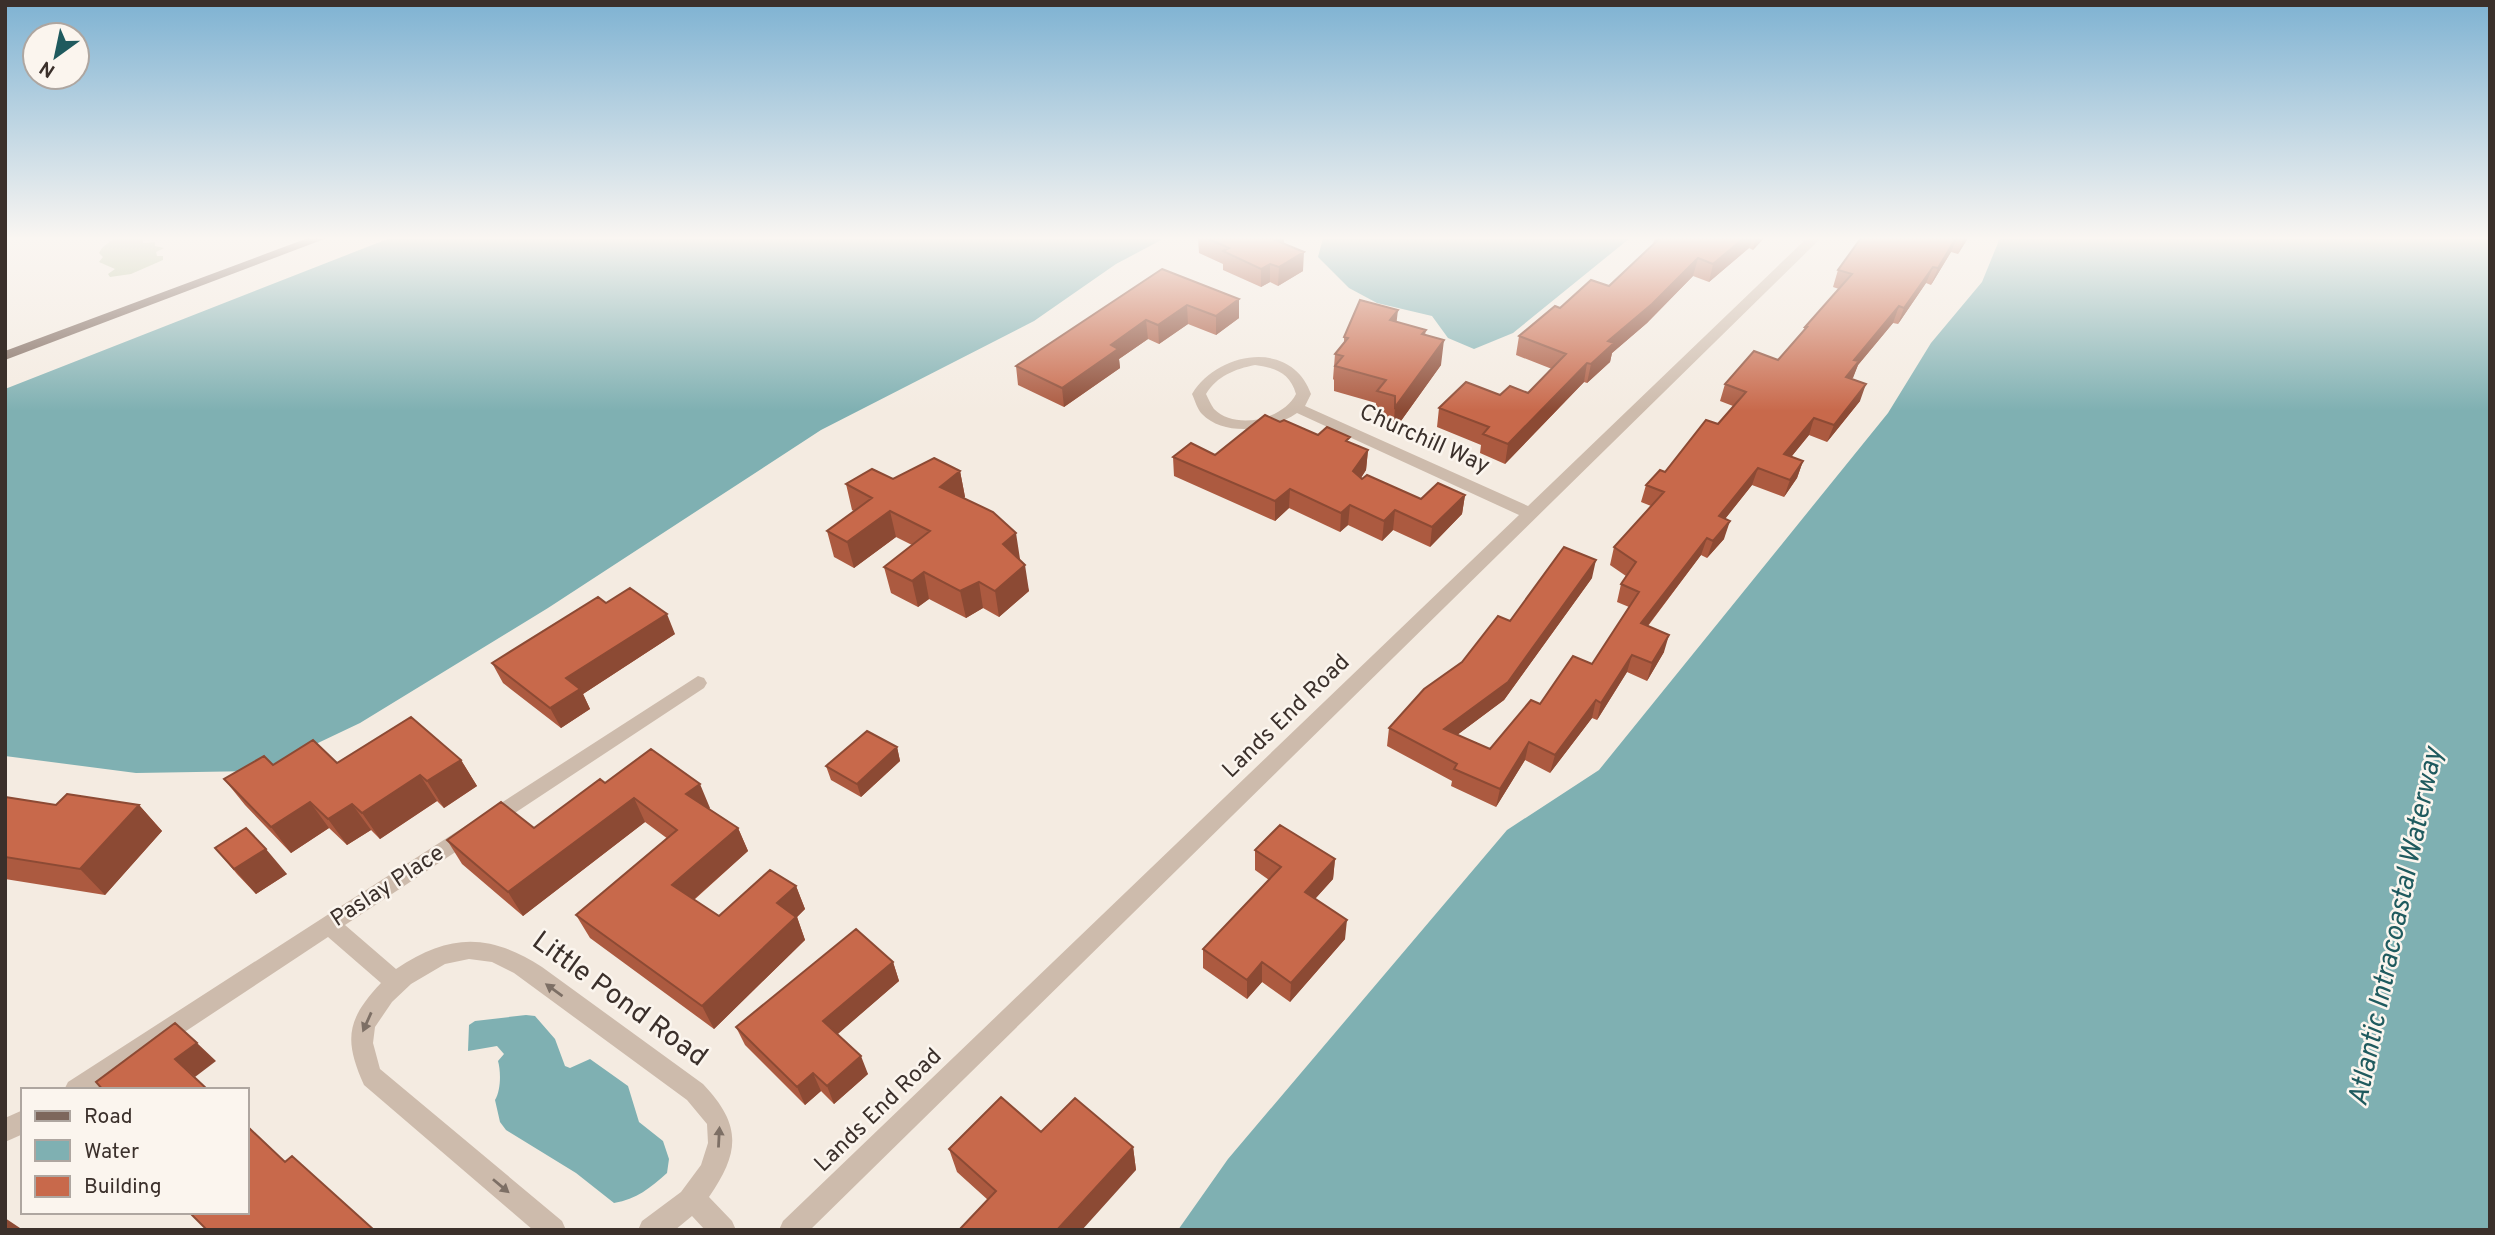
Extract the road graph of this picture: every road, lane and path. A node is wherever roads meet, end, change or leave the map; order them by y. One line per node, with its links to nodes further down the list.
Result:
1 (167, 296): 3 (main road)
2 (1756, 296): 5 (street, Lands End Road)
3 (5, 356)
4 (1298, 408): 4 (street); 5 (street, Churchill Way)
5 (1532, 514): 16 (street, Lands End Road)
6 (698, 683): 7 (street, Paslay Place)
7 (330, 925): 8 (street); 9 (street, Paslay Place)
8 (395, 982): 12 (street, Little Pond Road, one-way to 8); 13 (street, Little Pond Road, one-way to 13)
9 (79, 1088)
10 (21, 1122): 11 (street)
11 (5, 1132)
12 (692, 1198): 14 (street, Little Pond Road); 15 (street)
13 (553, 1230)
14 (652, 1230)
15 (723, 1230)
16 (792, 1230)

